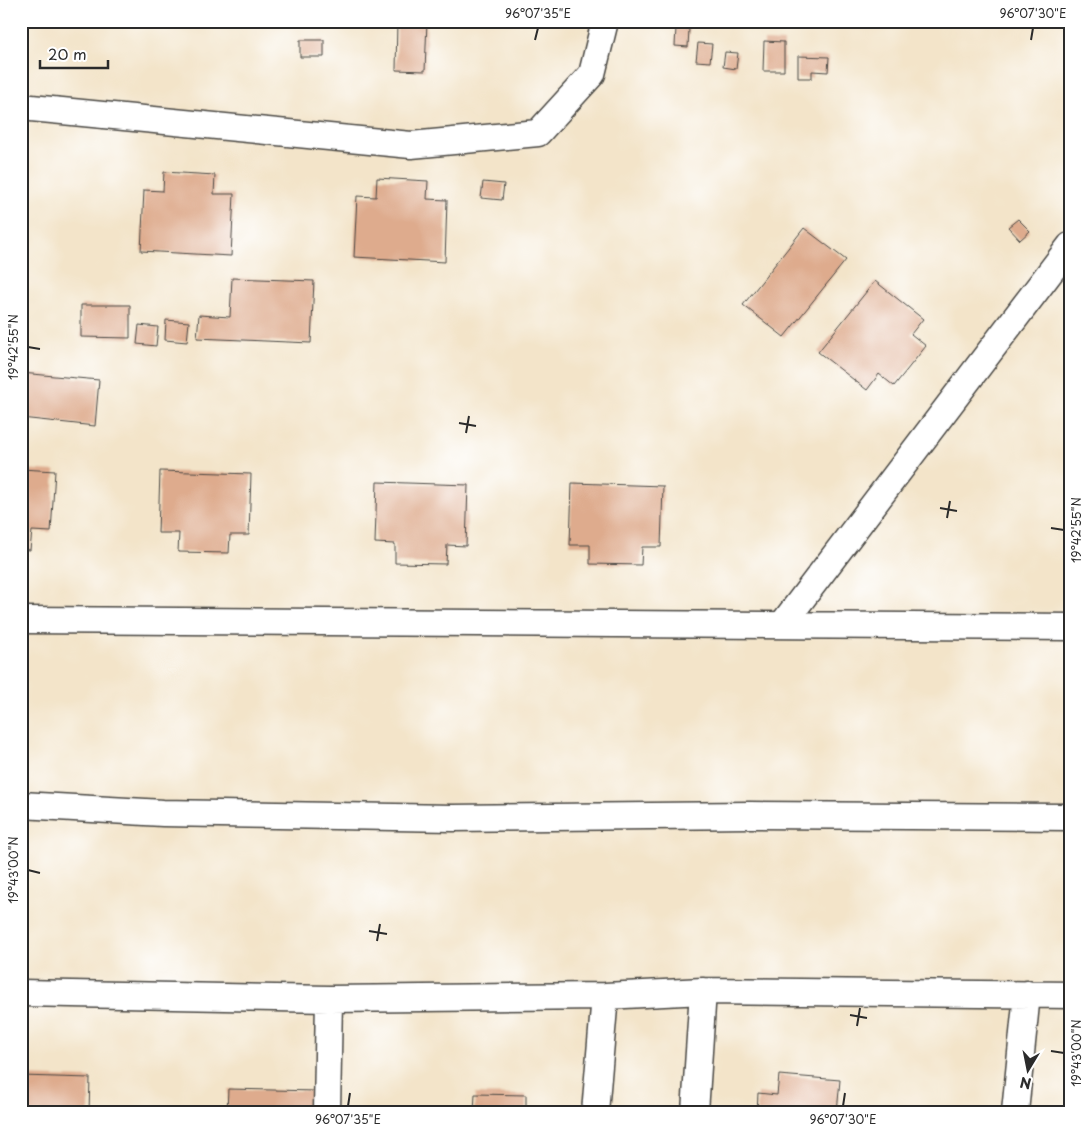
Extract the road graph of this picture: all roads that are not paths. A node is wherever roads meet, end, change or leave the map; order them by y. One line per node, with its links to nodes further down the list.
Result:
1 (604, 21): 2 (street)
2 (21, 107)
3 (1070, 246): 5 (street)
4 (21, 620): 5 (street)
5 (782, 625): 6 (street)
6 (1070, 627)
7 (21, 805): 8 (street)
8 (1070, 817)
9 (703, 992): 11 (street); 13 (street); 17 (street)
10 (21, 993): 14 (street)
11 (1027, 994): 12 (street); 18 (street)
12 (1070, 994)
13 (605, 996): 14 (street); 16 (street)
14 (329, 999): 15 (street)
15 (326, 1112)
16 (595, 1112)
17 (695, 1112)
18 (1015, 1112)

